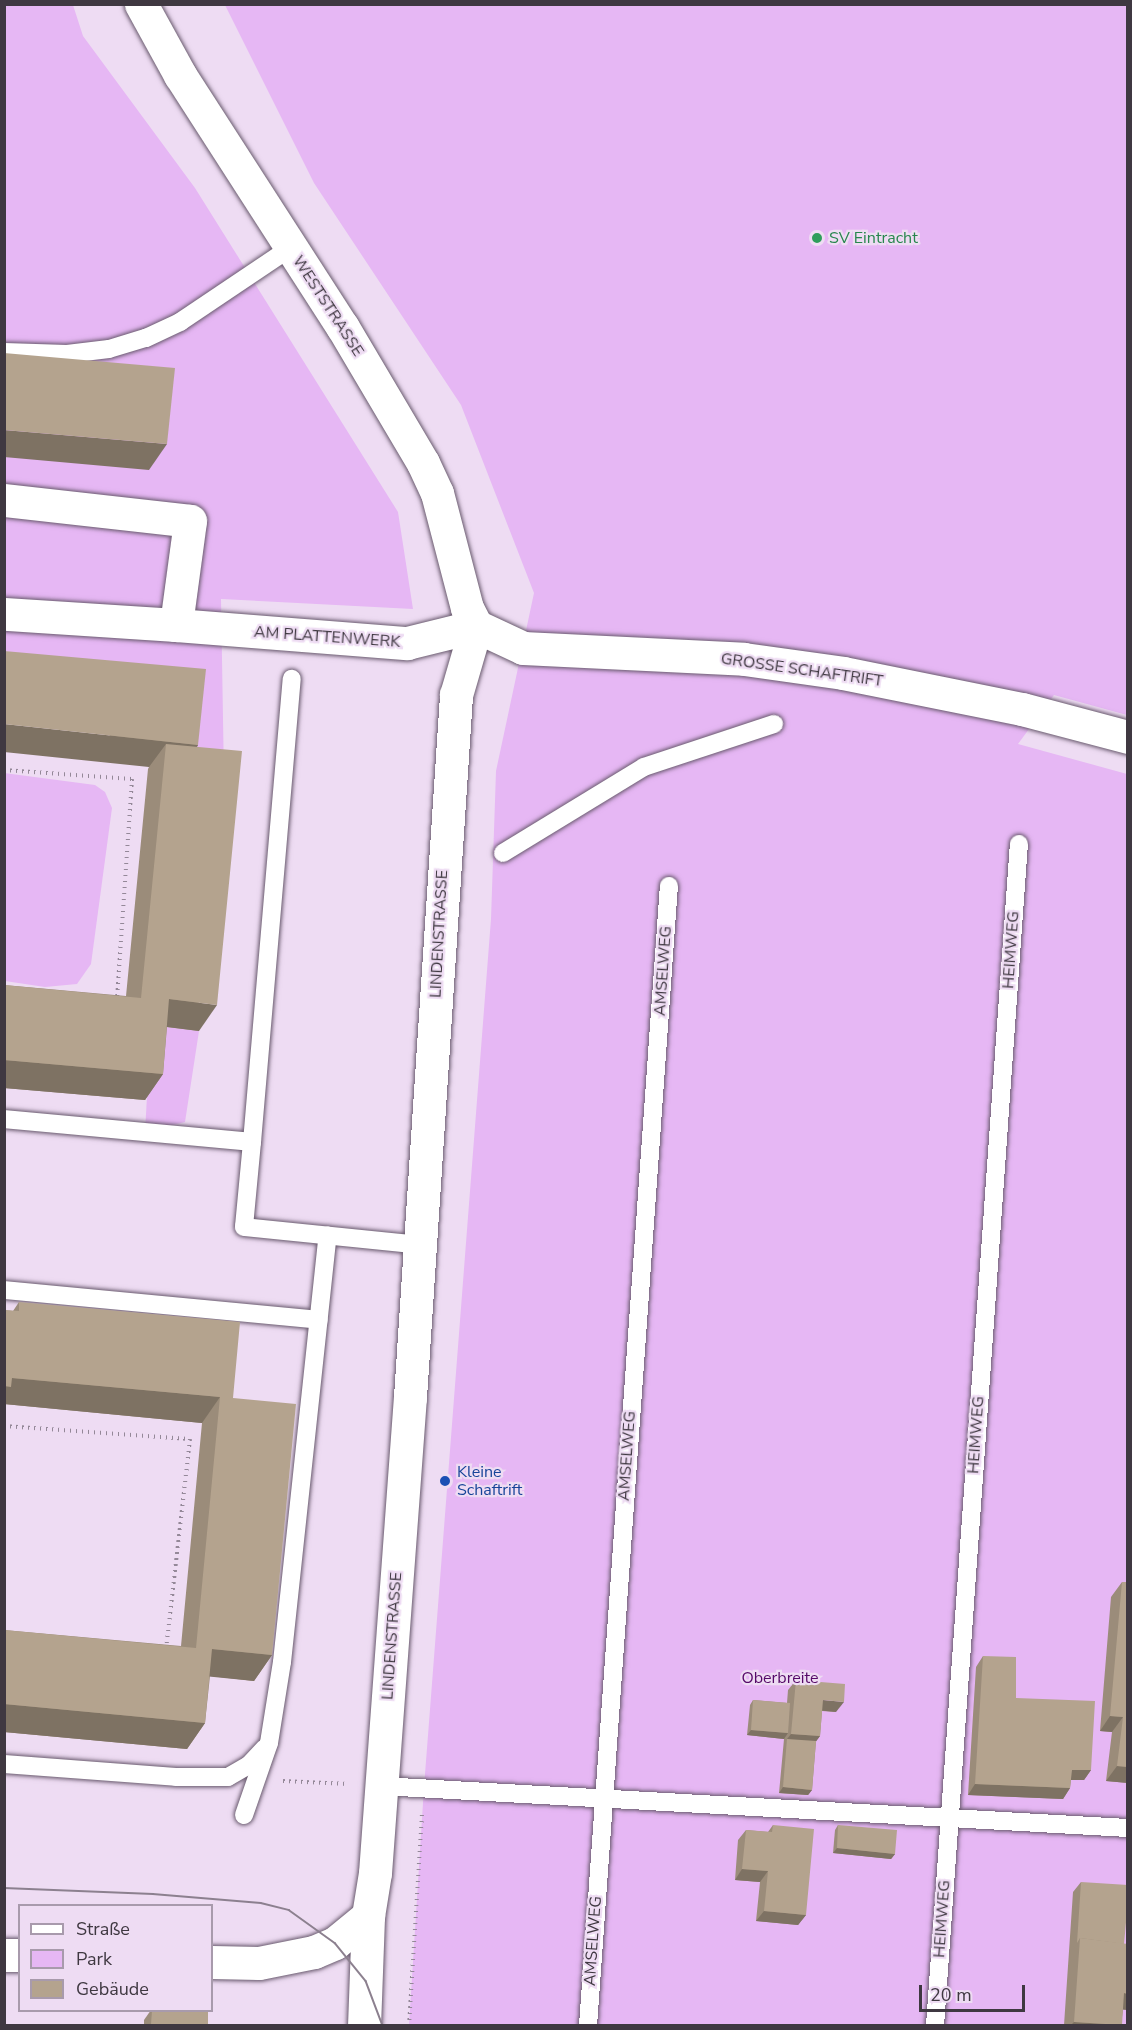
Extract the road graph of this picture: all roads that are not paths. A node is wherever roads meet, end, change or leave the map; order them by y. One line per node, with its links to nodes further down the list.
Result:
1 (141, 4): 2 (street, WESTSTRASSE)
2 (291, 248): 3 (lane); 7 (street, WESTSTRASSE)
3 (4, 352)
4 (4, 500): 6 (street)
5 (4, 614): 6 (street, AM PLATTENWERK)
6 (176, 625): 7 (street, AM PLATTENWERK)
7 (476, 626): 10 (street, GROSSE SCHAFTRIFT); 17 (street, LINDENSTRASSE)
8 (292, 679): 15 (lane)
9 (774, 724): 12 (lane)
10 (1128, 737)
11 (1019, 844): 25 (lane, HEIMWEG)
12 (503, 853)
13 (669, 886): 23 (lane, AMSELWEG)
14 (4, 1119): 15 (lane)
15 (252, 1142): 16 (lane)
16 (328, 1235): 17 (lane); 19 (lane)
17 (421, 1245): 22 (street, LINDENSTRASSE)
18 (4, 1290): 19 (lane)
19 (319, 1320): 20 (lane)
20 (269, 1743): 21 (lane); 24 (lane)
21 (4, 1764)
22 (381, 1786): 23 (lane); 27 (street, LINDENSTRASSE)
23 (603, 1796): 25 (lane); 30 (lane, AMSELWEG)
24 (244, 1815)
25 (948, 1820): 26 (lane); 31 (lane, HEIMWEG)
26 (1128, 1828)
27 (368, 1916): 28 (street); 29 (street, LINDENSTRASSE)
28 (213, 1962)
29 (364, 2025)
30 (588, 2025)
31 (935, 2025)

